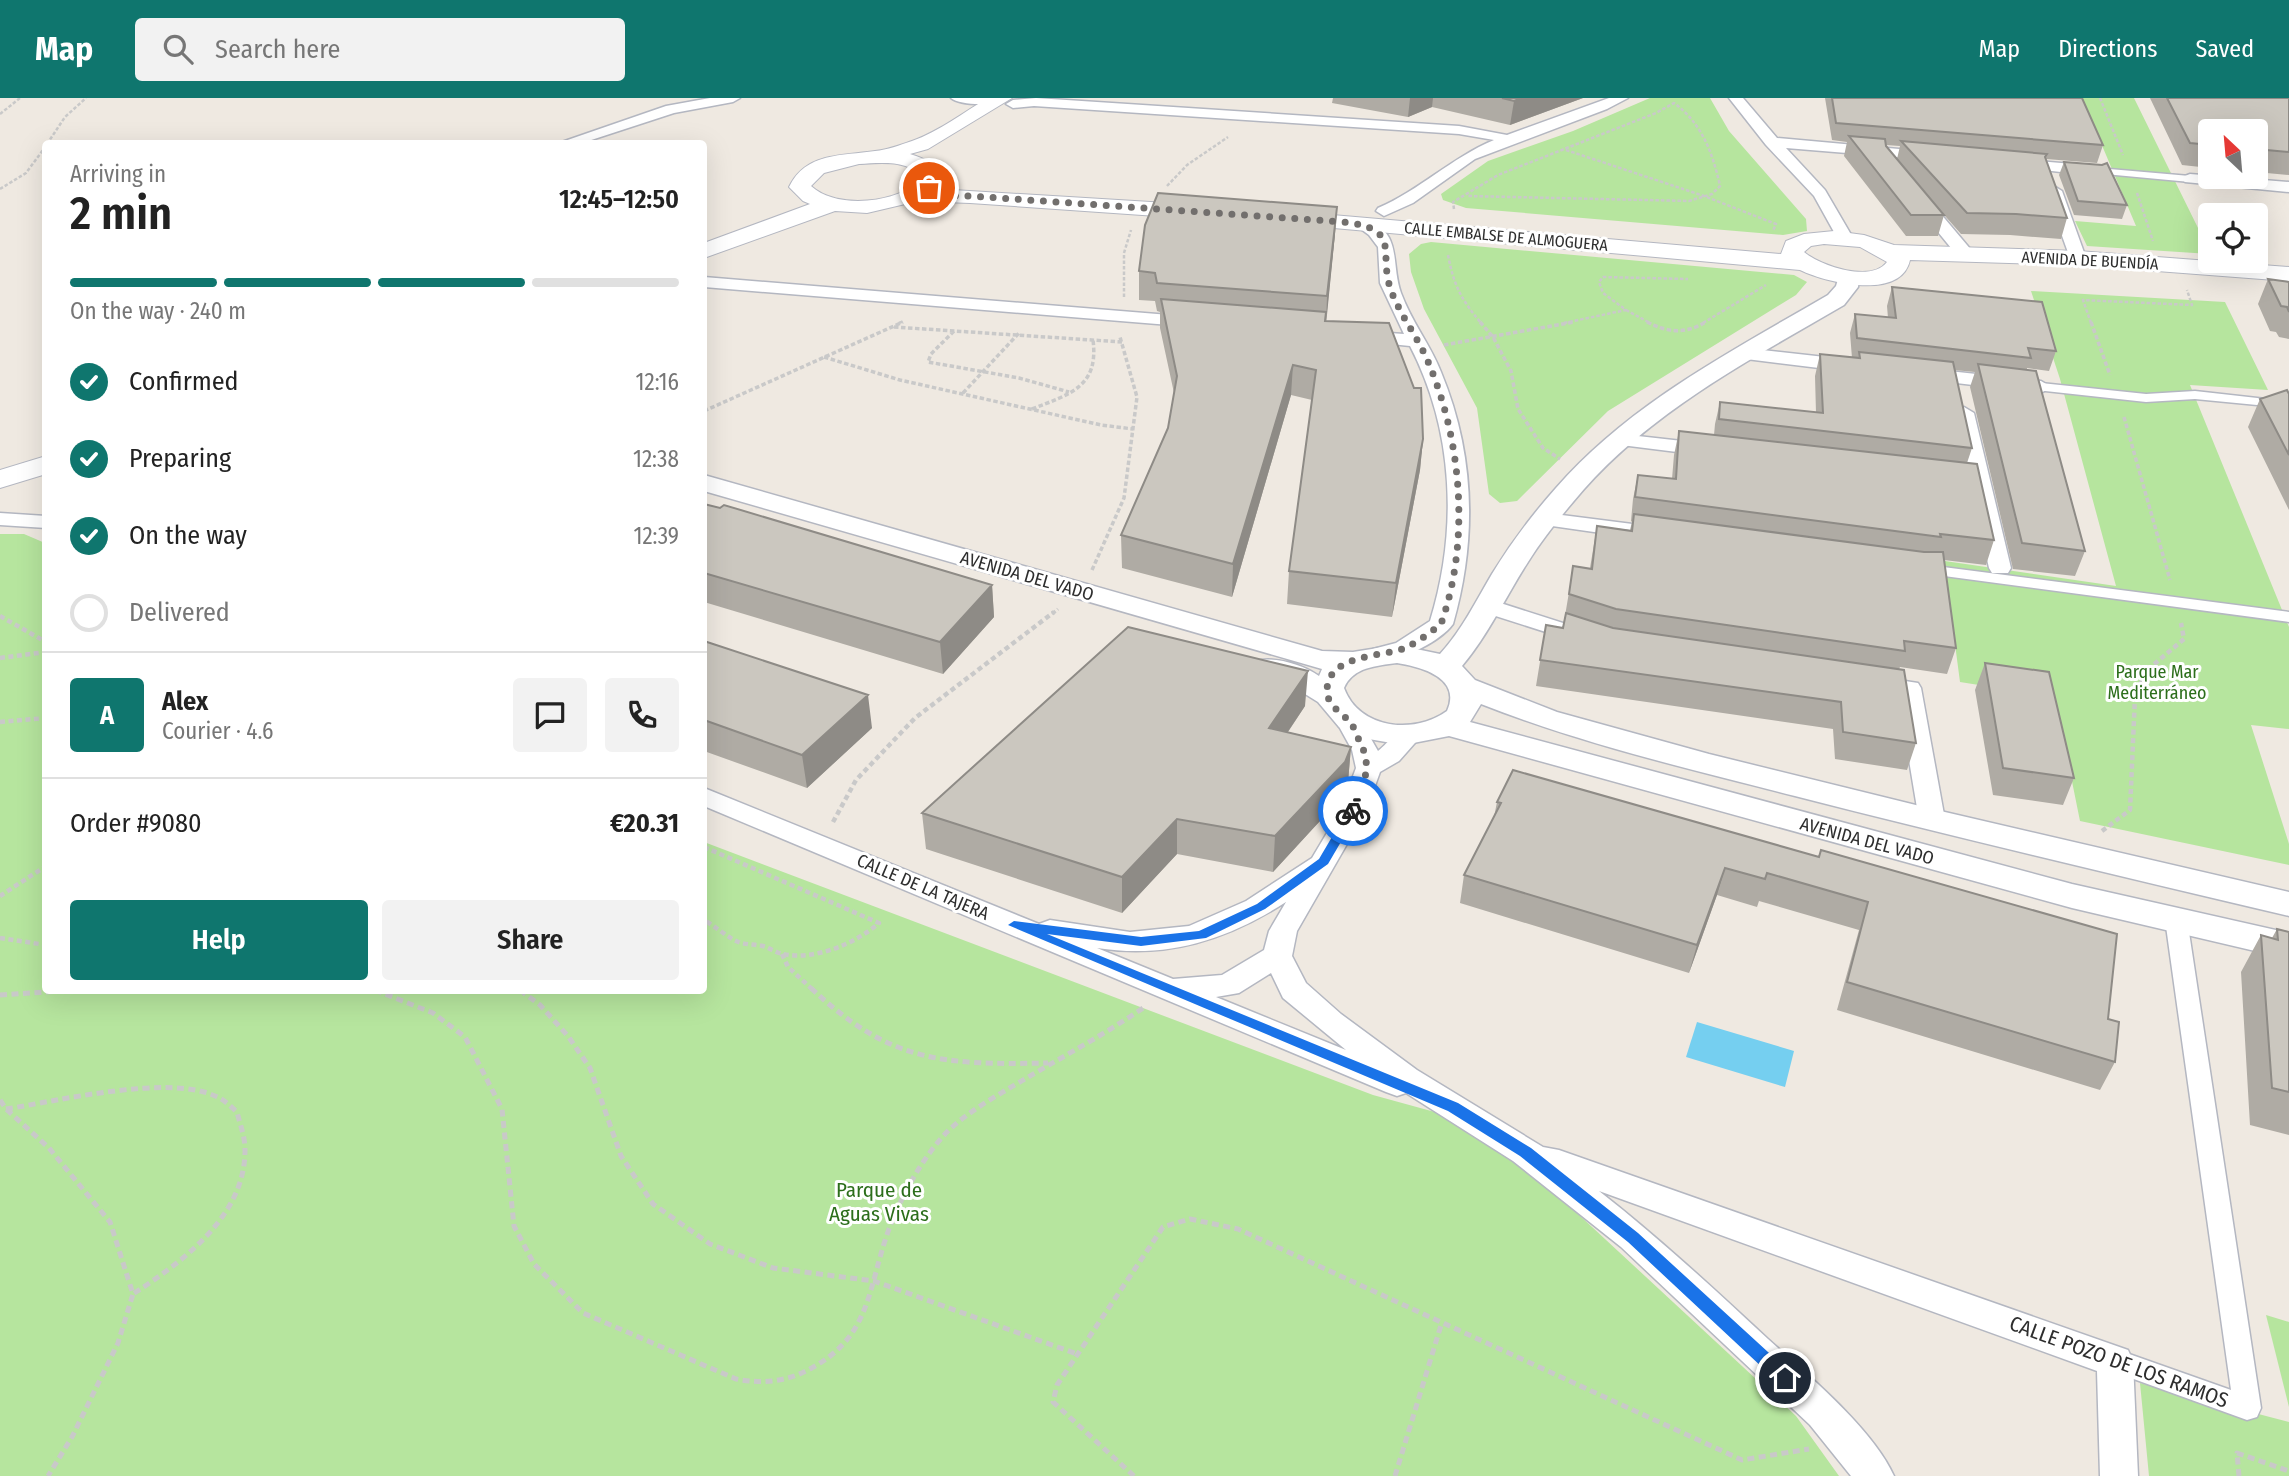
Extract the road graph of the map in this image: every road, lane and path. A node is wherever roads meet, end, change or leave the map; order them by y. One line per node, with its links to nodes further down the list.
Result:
1 (20, 98): 8 (path)
2 (86, 98): 11 (path)
3 (733, 98): 12 (street)
4 (958, 98): 7 (street)
5 (1620, 98): 10 (street)
6 (1736, 98): 13 (street)
7 (1010, 100): 9 (street); 16 (main road); 19 (main road)
8 (0, 114)
9 (1259, 118): 10 (street); 30 (path)
10 (1517, 138): 14 (path); 33 (street)
11 (49, 140)
12 (575, 140)
13 (1771, 142): 17 (street); 36 (street)
14 (1564, 149): 28 (path); 29 (path); 29 (path)
15 (42, 151): 25 (path)
16 (877, 157): 19 (main road); 26 (main road)
17 (1950, 158)
18 (1992, 161): 21 (street)
19 (927, 169): 27 (main road); 30 (main road)
20 (1897, 171): 41 (street)
21 (2098, 171): 23 (street)
22 (2049, 176): 42 (street)
23 (2190, 179): 24 (street)
24 (2289, 187)
25 (0, 188)
26 (803, 192): 31 (main road); 37 (main road)
27 (918, 195): 30 (main road); 31 (main road)
28 (1467, 196): 29 (path); 35 (path)
29 (1704, 196): 38 (path)
30 (1152, 202): 32 (main road); 54 (path)
31 (834, 204): 39 (main road)
32 (1220, 207)
33 (1384, 211): 34 (main road, CALLE EMBALSE DE ALMOGUERA); 35 (main road, CALLE EMBALSE DE ALMOGUERA)
34 (1362, 224): 35 (main road, CALLE EMBALSE DE ALMOGUERA); 63 (street)
35 (1453, 224): 38 (main road, CALLE EMBALSE DE ALMOGUERA); 40 (main road, CALLE EMBALSE DE ALMOGUERA); 60 (path)
36 (1845, 238): 40 (main road); 43 (main road)
37 (707, 239)
38 (1768, 245): 40 (main road, CALLE EMBALSE DE ALMOGUERA)
39 (707, 250)
40 (1797, 255): 45 (main road)
41 (1966, 255): 42 (main road, AVENIDA DE BUENDÍA); 43 (main road, AVENIDA DE BUENDÍA)
42 (2078, 258): 44 (main road, AVENIDA DE BUENDÍA)
43 (1892, 262): 45 (main road); 49 (main road, AVENIDA DE BUENDÍA)
44 (2289, 274)
45 (1848, 278): 64 (street)
46 (1687, 279): 53 (path)
47 (707, 282): 51 (street)
48 (1755, 283): 53 (path)
49 (2186, 287): 50 (main road, AVENIDA DE BUENDÍA); 73 (path)
50 (2289, 297)
51 (944, 303): 52 (street); 56 (path)
52 (1038, 310): 54 (street); 58 (path)
53 (1626, 310): 60 (path)
54 (1120, 316): 55 (street); 62 (path)
55 (1215, 324)
56 (893, 327): 57 (path); 65 (path)
57 (955, 331): 58 (path); 67 (path)
58 (1017, 334): 61 (path); 67 (path)
59 (1337, 334): 63 (street)
60 (1493, 337): 63 (path); 81 (path)
61 (1093, 340): 62 (path); 71 (path)
62 (1122, 342): 77 (path)
63 (1421, 345): 102 (street)
64 (1745, 354): 66 (street); 78 (street)
65 (824, 357): 72 (path); 75 (path)
66 (1877, 369)
67 (984, 370): 71 (path); 72 (path)
68 (1903, 372): 69 (street)
69 (1956, 378): 70 (street); 92 (street)
70 (2041, 387): 73 (street)
71 (1069, 392): 76 (path)
72 (962, 394): 76 (path)
73 (2118, 396): 74 (street); 94 (path)
74 (2288, 405)
75 (707, 410)
76 (1031, 410): 77 (path)
77 (1133, 429): 93 (path)
78 (1620, 440): 79 (street); 81 (street)
79 (1731, 452)
80 (42, 465): 82 (main road)
81 (1584, 476): 88 (street)
82 (0, 479)
83 (42, 482): 85 (main road)
84 (707, 484): 93 (street, AVENIDA DEL VADO)
85 (0, 496)
86 (707, 503): 93 (street, AVENIDA DEL VADO)
87 (0, 519): 89 (street)
88 (1546, 519): 90 (street); 95 (street)
89 (42, 522)
90 (1683, 537)
91 (1909, 567): 92 (street)
92 (2001, 574): 94 (street)
93 (1072, 599): 102 (street, AVENIDA DEL VADO); 105 (street, AVENIDA DEL VADO); 114 (path)
94 (2177, 604): 97 (street); 116 (path)
95 (1488, 606): 99 (street); 103 (street)
96 (0, 616): 98 (path)
97 (2289, 617)
98 (42, 640)
99 (1608, 644)
100 (42, 653): 101 (path)
101 (0, 658)
102 (1367, 658): 103 (street); 105 (street)
103 (1454, 677): 109 (street); 113 (street, AVENIDA DEL VADO)
104 (1854, 680): 113 (street)
105 (1328, 695): 107 (street)
106 (42, 718): 108 (path)
107 (1349, 721): 110 (street); 111 (street)
108 (0, 722)
109 (1447, 726): 110 (street); 121 (street, AVENIDA DEL VADO)
110 (1409, 735): 111 (street)
111 (1369, 768): 117 (street)
112 (707, 797): 114 (street, CALLE DE LA TAJERA)
113 (1932, 820): 116 (street, AVENIDA DEL VADO)
114 (821, 845): 123 (street, CALLE DE LA TAJERA)
115 (707, 848): 127 (path)
116 (2073, 854): 120 (street, AVENIDA DEL VADO)
117 (1324, 861): 123 (street); 128 (street)
118 (42, 869): 119 (path)
119 (0, 896)
120 (2289, 904)
121 (2176, 919): 126 (street, AVENIDA DEL VADO); 143 (street, CALLE POZO DE LOS RAMOS)
122 (707, 922): 127 (path)
123 (1014, 925): 129 (street, CALLE DE LA TAJERA)
124 (0, 938): 125 (path)
125 (42, 944)
126 (2289, 946)
127 (782, 954): 134 (path)
128 (1277, 956): 129 (street); 136 (street, CALLE DE LA TAJERA)
129 (1169, 990): 134 (path); 136 (street, CALLE DE LA TAJERA)
130 (42, 992): 133 (path)
131 (389, 994): 139 (path)
132 (525, 994): 139 (path)
133 (0, 995)
134 (1049, 1063): 139 (path)
135 (0, 1100): 137 (path)
136 (1453, 1107): 138 (street, CALLE DE LA TAJERA)
137 (6, 1109): 140 (path); 140 (path)
138 (1525, 1152): 143 (street, CALLE POZO DE LOS RAMOS); 144 (street, CALLE DE LA TAJERA)
139 (874, 1282): 142 (path)
140 (133, 1294): 146 (path)
141 (1442, 1322): 142 (path); 144 (path); 148 (path)
142 (1077, 1354): 147 (path)
143 (2115, 1361): 150 (street)
144 (1848, 1443): 149 (street, CALLE DE LA TAJERA)
145 (2289, 1471): 151 (path)
146 (48, 1476)
147 (1134, 1476)
148 (1395, 1476)
149 (1875, 1476)
150 (2119, 1476)
151 (2239, 1476)

